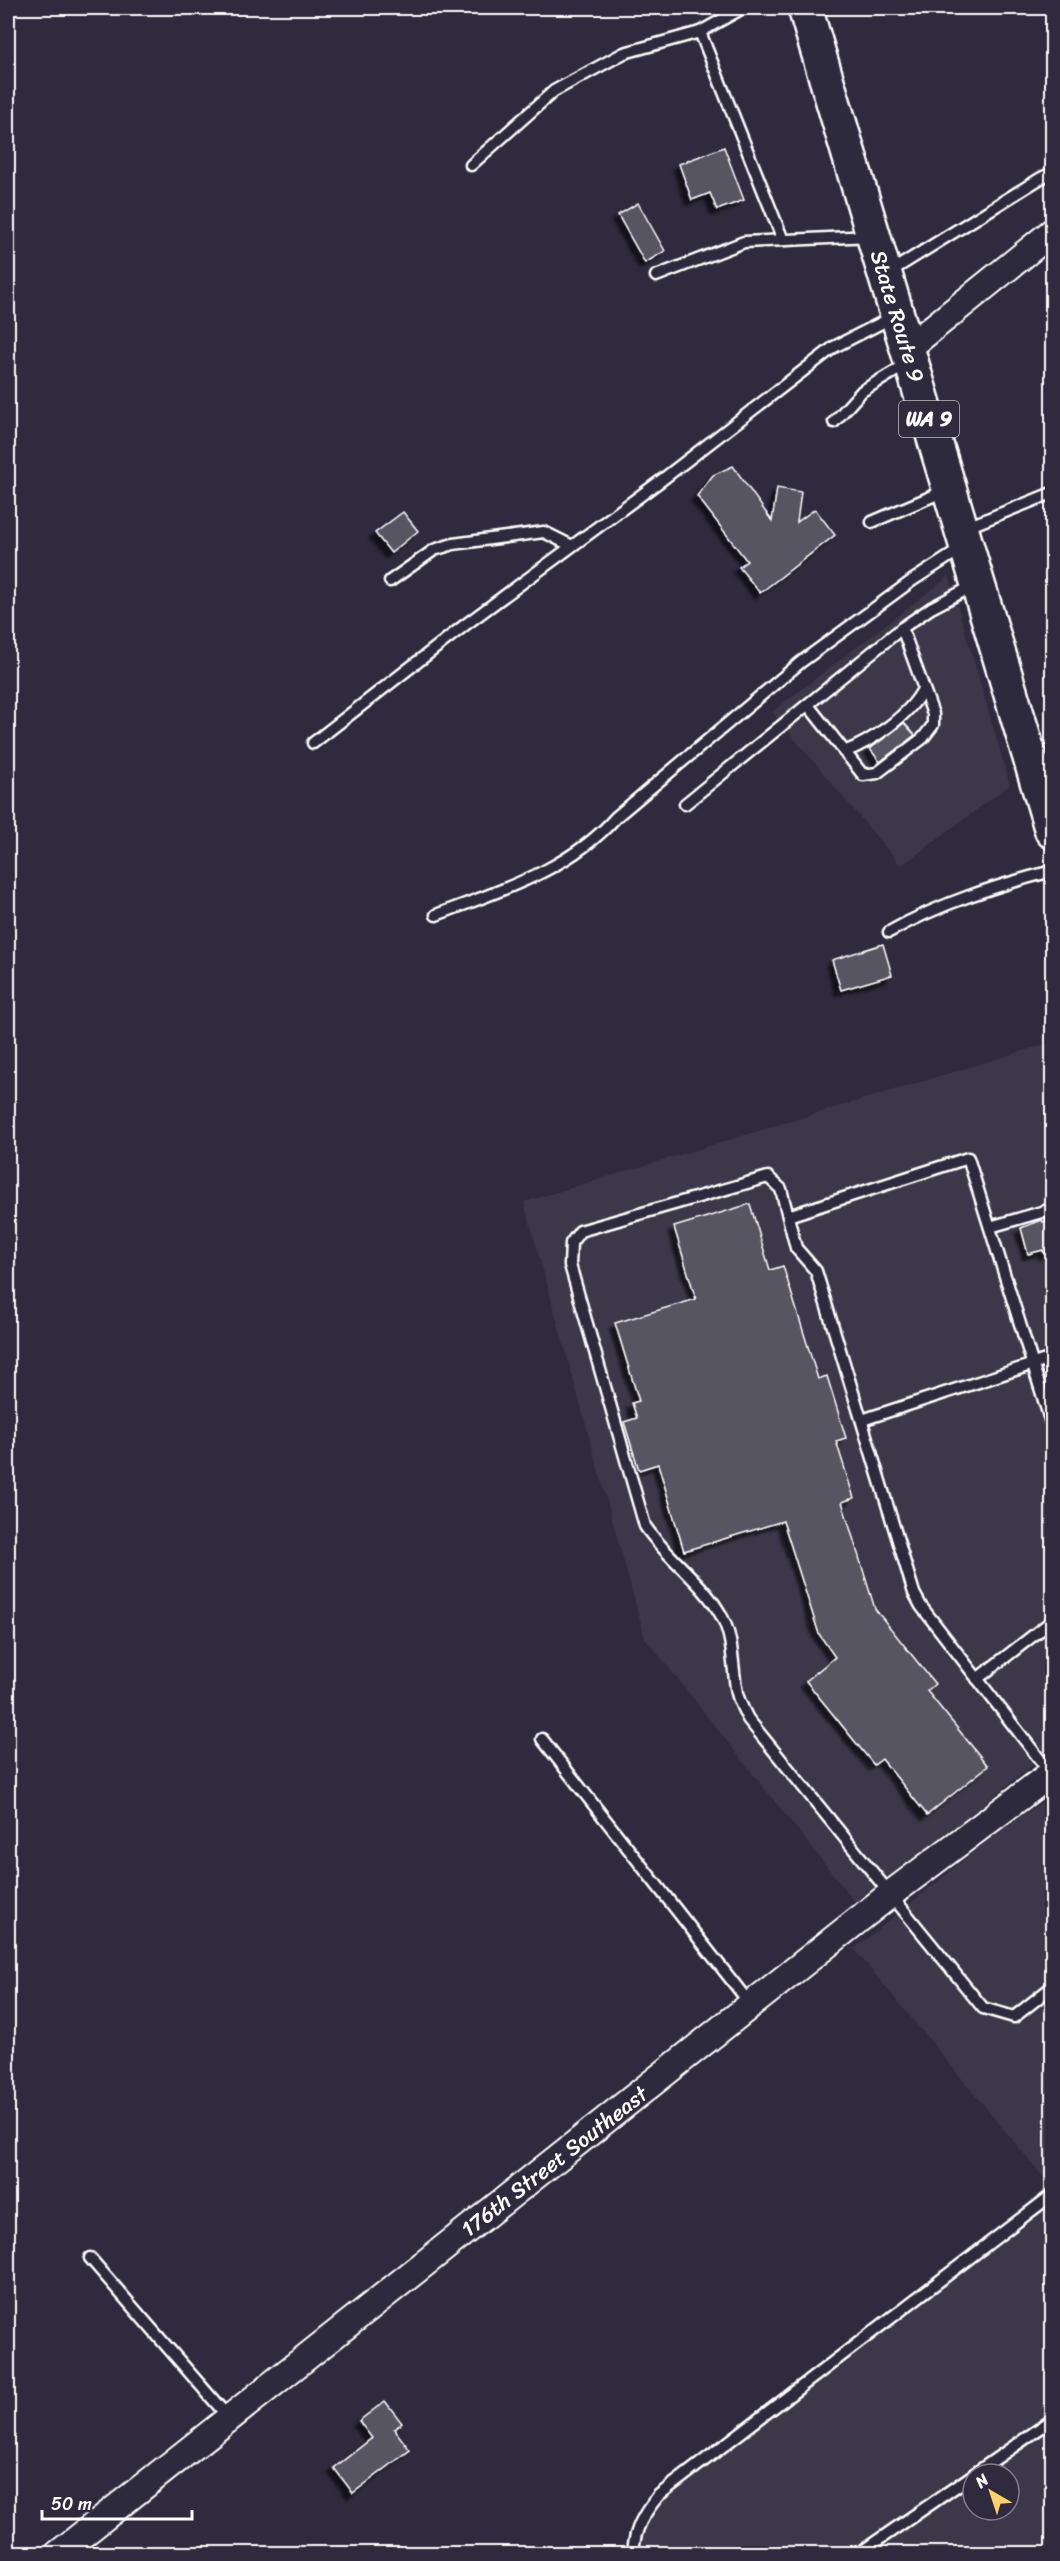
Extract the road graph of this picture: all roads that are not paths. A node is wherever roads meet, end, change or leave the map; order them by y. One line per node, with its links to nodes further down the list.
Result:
1 (743, 8): 3 (lane)
2 (805, 8): 7 (main road, State Route 9 / WA 9)
3 (700, 32): 4 (lane); 8 (lane)
4 (471, 165)
5 (1053, 173): 9 (lane)
6 (1053, 232): 12 (street)
7 (874, 236): 8 (lane); 9 (main road, State Route 9 / WA 9)
8 (783, 240): 10 (lane)
9 (886, 274): 11 (main road, State Route 9 / WA 9)
10 (656, 276)
11 (897, 314): 12 (main road, State Route 9 / WA 9); 18 (lane)
12 (910, 354): 13 (lane); 14 (main road, State Route 9 / WA 9)
13 (834, 422)
14 (950, 489): 16 (lane); 17 (main road, State Route 9 / WA 9)
15 (1053, 493): 17 (lane)
16 (872, 522)
17 (964, 537): 20 (main road, State Route 9 / WA 9); 29 (lane)
18 (570, 545): 19 (lane); 24 (lane)
19 (390, 581)
20 (978, 583): 21 (lane); 27 (main road, State Route 9 / WA 9)
21 (902, 628): 22 (lane); 23 (lane)
22 (923, 689): 25 (lane); 25 (lane)
23 (808, 705): 25 (lane); 26 (lane)
24 (313, 743)
25 (844, 752)
26 (685, 804)
27 (1053, 831)
28 (1053, 870): 30 (lane)
29 (436, 915)
30 (889, 932)
31 (1053, 1209): 33 (lane)
32 (788, 1216): 33 (lane); 37 (lane); 43 (lane)
33 (990, 1227): 35 (lane)
34 (1053, 1358): 35 (lane)
35 (1034, 1364): 36 (lane); 37 (lane)
36 (1049, 1400): 38 (lane)
37 (862, 1419): 40 (lane)
38 (1053, 1426)
39 (1053, 1621): 40 (lane)
40 (977, 1680): 42 (lane)
41 (542, 1739): 45 (lane)
42 (1052, 1773): 43 (street, 176th Street Southeast)
43 (892, 1893): 44 (lane); 45 (street, 176th Street Southeast)
44 (1053, 1987)
45 (751, 2005): 48 (street, 176th Street Southeast)
46 (1053, 2195): 53 (lane)
47 (90, 2258): 48 (lane)
48 (229, 2418): 52 (street, 176th Street Southeast)
49 (1053, 2420): 50 (lane)
50 (991, 2462)
51 (961, 2482): 54 (lane)
52 (58, 2553)
53 (633, 2553)
54 (858, 2553)

